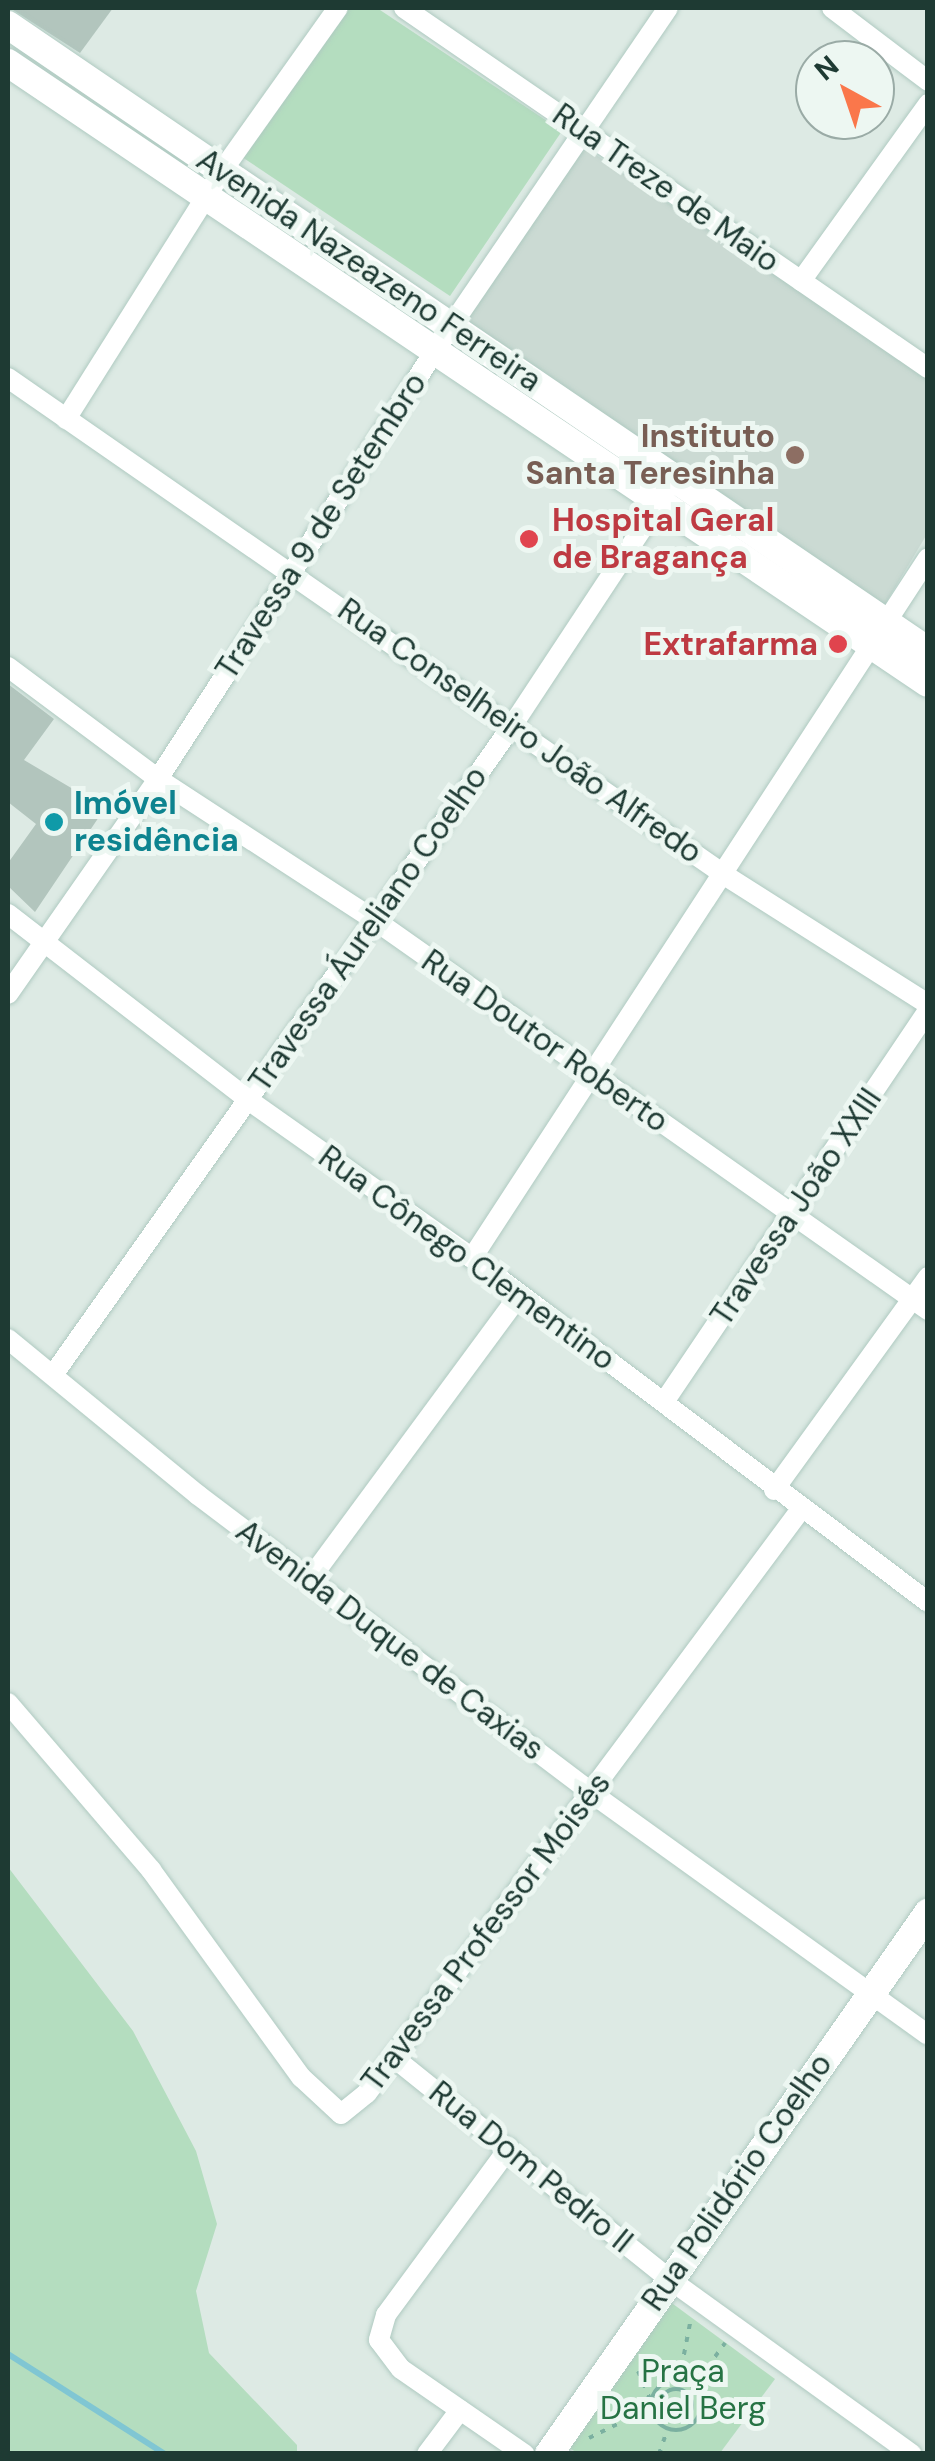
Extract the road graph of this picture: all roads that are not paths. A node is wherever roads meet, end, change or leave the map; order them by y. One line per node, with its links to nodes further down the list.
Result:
1 (338, 8): 10 (street)
2 (404, 8): 9 (street, Rua Treze de Maio)
3 (668, 8): 9 (street, Travessa 9 de Setembro)
4 (832, 8): 7 (street)
5 (8, 25): 10 (main road, Avenida Nazeazeno Ferreira)
6 (8, 63): 11 (main road, Avenida Nazeazeno Ferreira)
7 (928, 81)
8 (928, 104): 12 (street)
9 (584, 131): 12 (street, Rua Treze de Maio); 13 (street, Travessa 9 de Setembro)
10 (222, 171): 11 (street); 13 (main road, Avenida Nazeazeno Ferreira)
11 (205, 197): 13 (main road, Avenida Nazeazeno Ferreira); 16 (street)
12 (801, 281): 14 (street, Rua Treze de Maio)
13 (443, 337): 17 (main road, Avenida Nazeazeno Ferreira); 18 (main road, Avenida Nazeazeno Ferreira); 20 (street, Travessa 9 de Setembro)
14 (928, 368)
15 (8, 378): 16 (street, Rua Conselheiro João Alfredo)
16 (66, 420): 20 (street, Rua Conselheiro João Alfredo)
17 (676, 477): 18 (street, Travessa Áureliano Coelho); 21 (main road, Avenida Nazeazeno Ferreira)
18 (658, 505): 21 (main road, Avenida Nazeazeno Ferreira); 25 (street, Travessa Áureliano Coelho)
19 (928, 558): 21 (street)
20 (291, 572): 25 (street, Rua Conselheiro João Alfredo); 26 (street, Travessa 9 de Setembro)
21 (879, 634): 22 (main road, Avenida Nazeazeno Ferreira); 24 (main road, Avenida Nazeazeno Ferreira); 27 (street)
22 (928, 650)
23 (8, 666): 26 (street, Rua Doutor Roberto)
24 (928, 683)
25 (512, 726): 27 (street, Rua Conselheiro João Alfredo); 29 (street, Travessa Áureliano Coelho)
26 (158, 779): 29 (street, Rua Doutor Roberto); 30 (street, Travessa 9 de Setembro)
27 (726, 876): 32 (street, Rua Conselheiro João Alfredo); 33 (street)
28 (8, 914): 30 (street, Rua Cônego Clementino)
29 (376, 921): 33 (street, Rua Doutor Roberto); 34 (street, Travessa Áureliano Coelho)
30 (46, 944): 31 (street, Travessa 9 de Setembro); 34 (street, Rua Cônego Clementino)
31 (8, 994)
32 (928, 1008): 35 (street, Travessa João XXIII)
33 (591, 1076): 35 (street, Rua Doutor Roberto); 36 (street)
34 (246, 1100): 36 (street, Rua Cônego Clementino); 41 (street, Travessa Áureliano Coelho)
35 (794, 1212): 39 (street, Rua Doutor Roberto); 42 (street, Travessa João XXIII)
36 (472, 1258): 38 (street, Rua Cônego Clementino)
37 (928, 1278): 39 (street)
38 (518, 1297): 42 (street, Rua Cônego Clementino); 45 (street)
39 (920, 1304): 43 (street)
40 (8, 1339): 41 (street, Avenida Duque de Caxias)
41 (52, 1375): 45 (street, Avenida Duque de Caxias)
42 (664, 1402): 43 (street, Rua Cônego Clementino)
43 (774, 1490): 44 (street, Rua Cônego Clementino)
44 (801, 1509): 46 (street, Rua Cônego Clementino); 48 (street, Travessa Professor Moisés)
45 (310, 1579): 48 (street, Avenida Duque de Caxias)
46 (928, 1602)
47 (8, 1703): 52 (street, Travessa Professor Moisés)
48 (590, 1792): 50 (street, Avenida Duque de Caxias); 52 (street, Travessa Professor Moisés)
49 (928, 1913): 50 (main road, Rua Polidório Coelho)
50 (870, 1992): 51 (street, Avenida Duque de Caxias); 54 (main road, Rua Polidório Coelho)
51 (928, 2035)
52 (393, 2057): 53 (street, Rua Dom Pedro II)
53 (509, 2148): 54 (street, Rua Dom Pedro II); 55 (street)
54 (669, 2278): 56 (main road, Rua Polidório Coelho); 59 (street, Rua Dom Pedro II)
55 (460, 2410): 57 (street); 58 (street)
56 (561, 2450)
57 (427, 2454)
58 (524, 2454)
59 (912, 2454)

